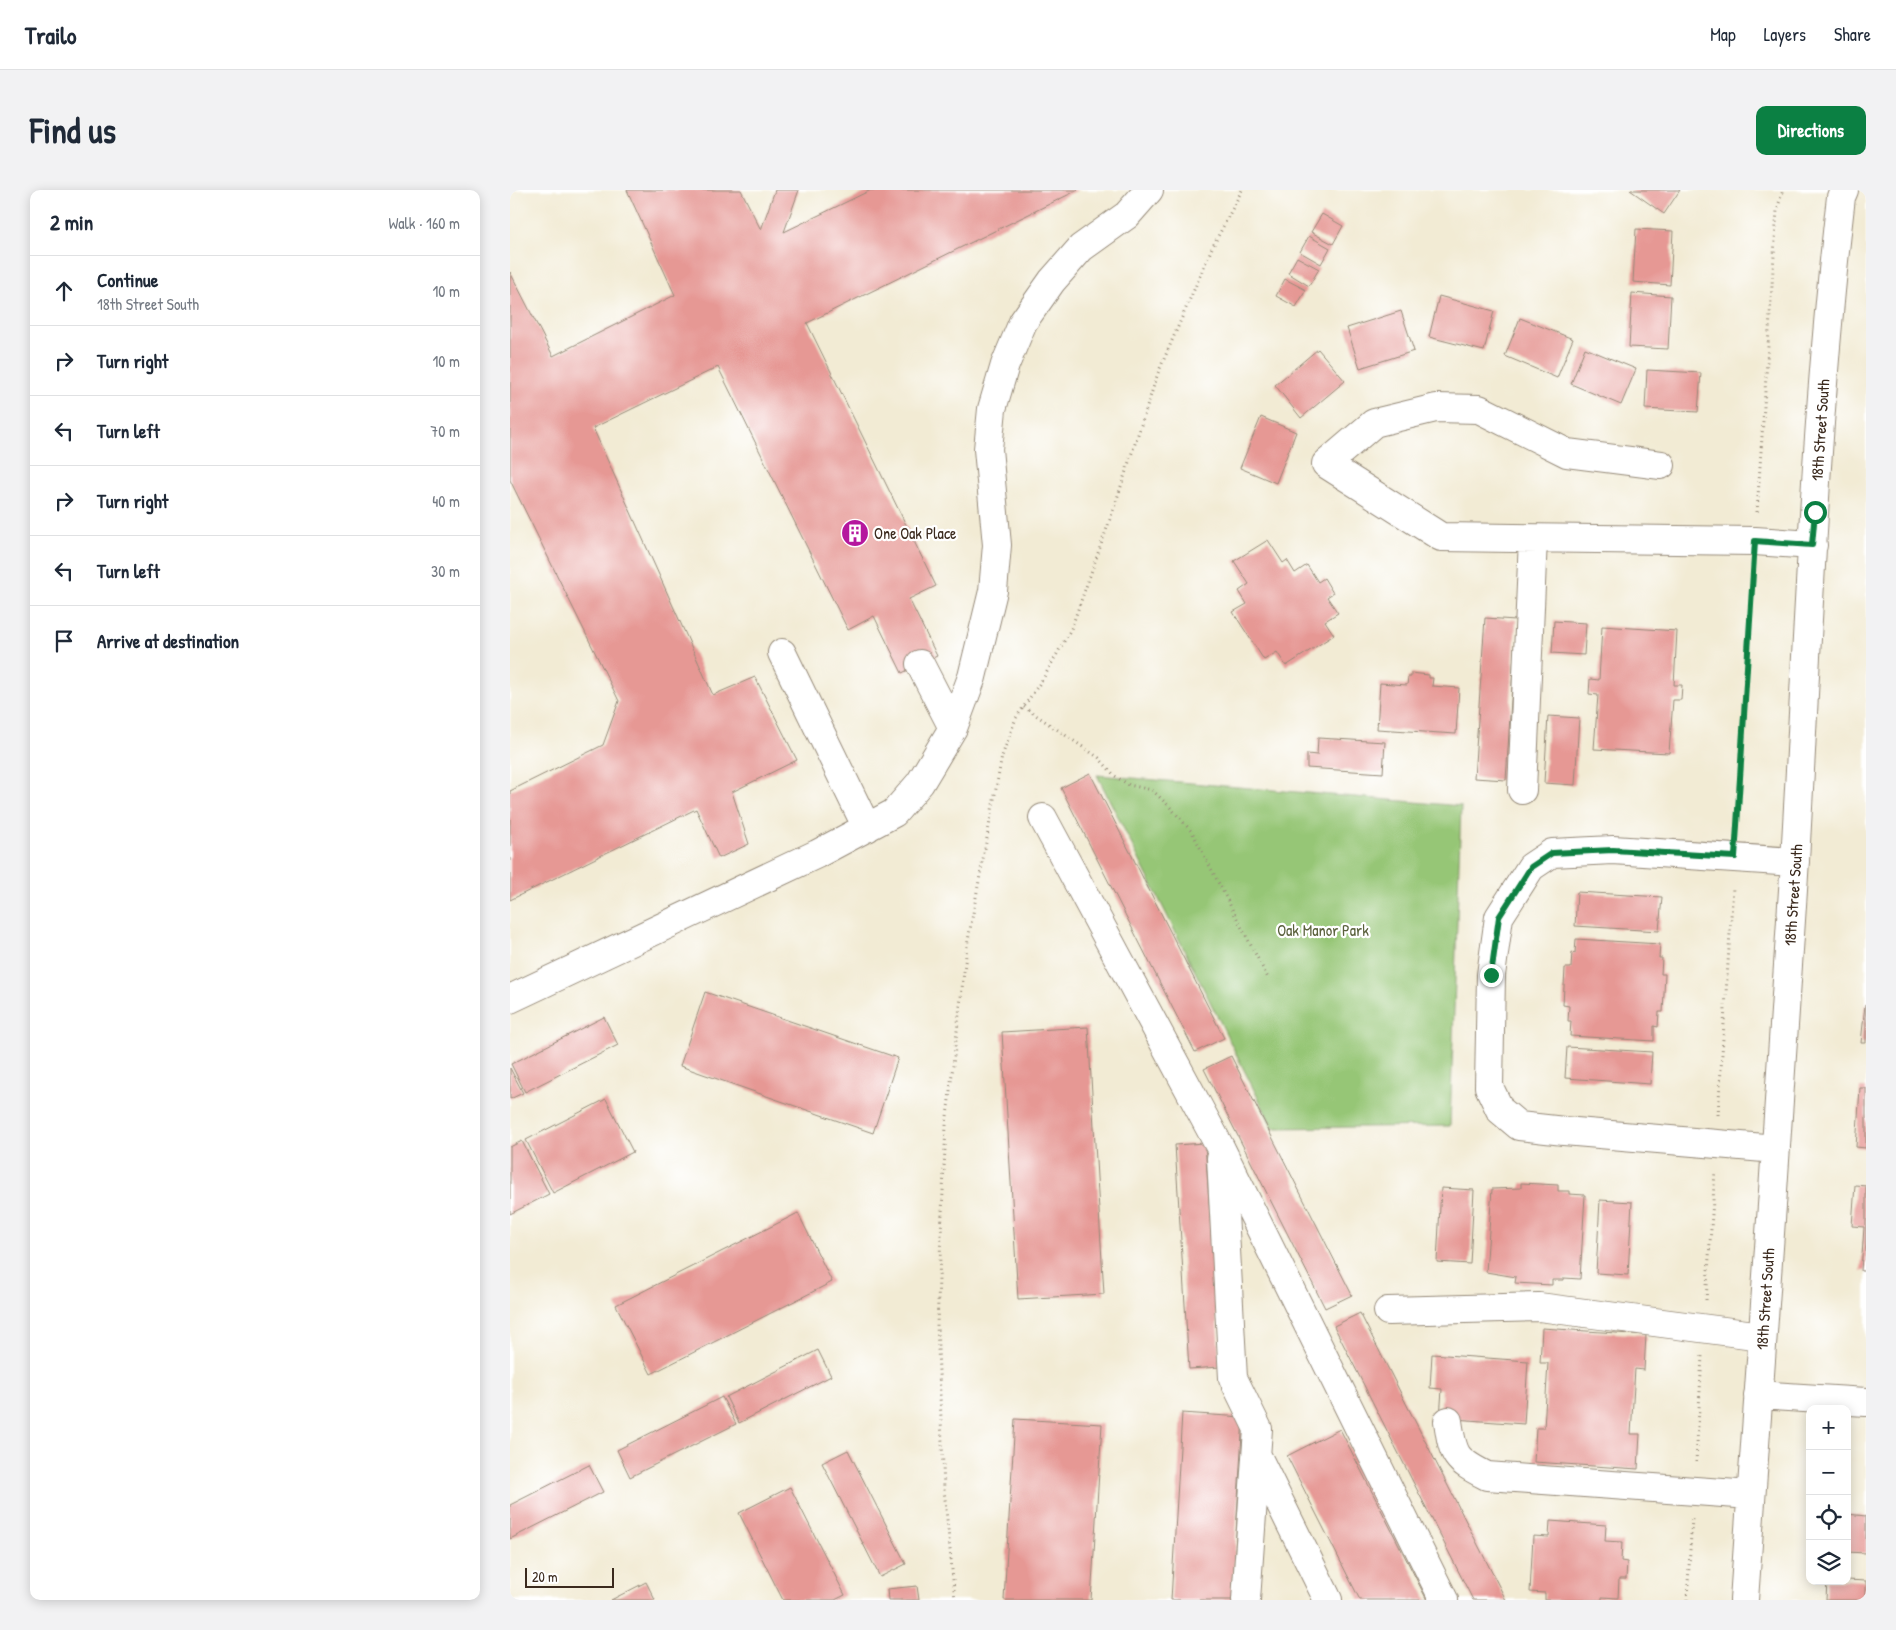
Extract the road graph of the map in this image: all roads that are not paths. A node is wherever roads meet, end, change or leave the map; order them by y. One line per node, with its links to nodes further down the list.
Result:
1 (1149, 190): 8 (street)
2 (1844, 190): 5 (street, 18th Street South)
3 (1660, 465): 4 (street)
4 (1533, 538): 5 (street); 9 (street)
5 (1812, 545): 12 (street, 18th Street South)
6 (782, 653): 11 (street)
7 (920, 664): 8 (street)
8 (953, 728): 11 (street)
9 (1522, 790)
10 (1043, 818): 14 (street)
11 (867, 828): 13 (street)
12 (1795, 862): 15 (street, 18th Street South); 15 (street)
13 (510, 999)
14 (1220, 1147): 21 (street); 25 (street)
15 (1776, 1149): 17 (street, 18th Street South)
16 (1388, 1311): 17 (street)
17 (1762, 1336): 18 (street, 18th Street South)
18 (1758, 1395): 19 (street); 22 (street, 18th Street South)
19 (1866, 1402)
20 (1448, 1421): 22 (street)
21 (1256, 1455): 23 (street); 24 (street)
22 (1751, 1495): 26 (street, 18th Street South)
23 (1246, 1600)
24 (1328, 1600)
25 (1444, 1600)
26 (1744, 1600)

